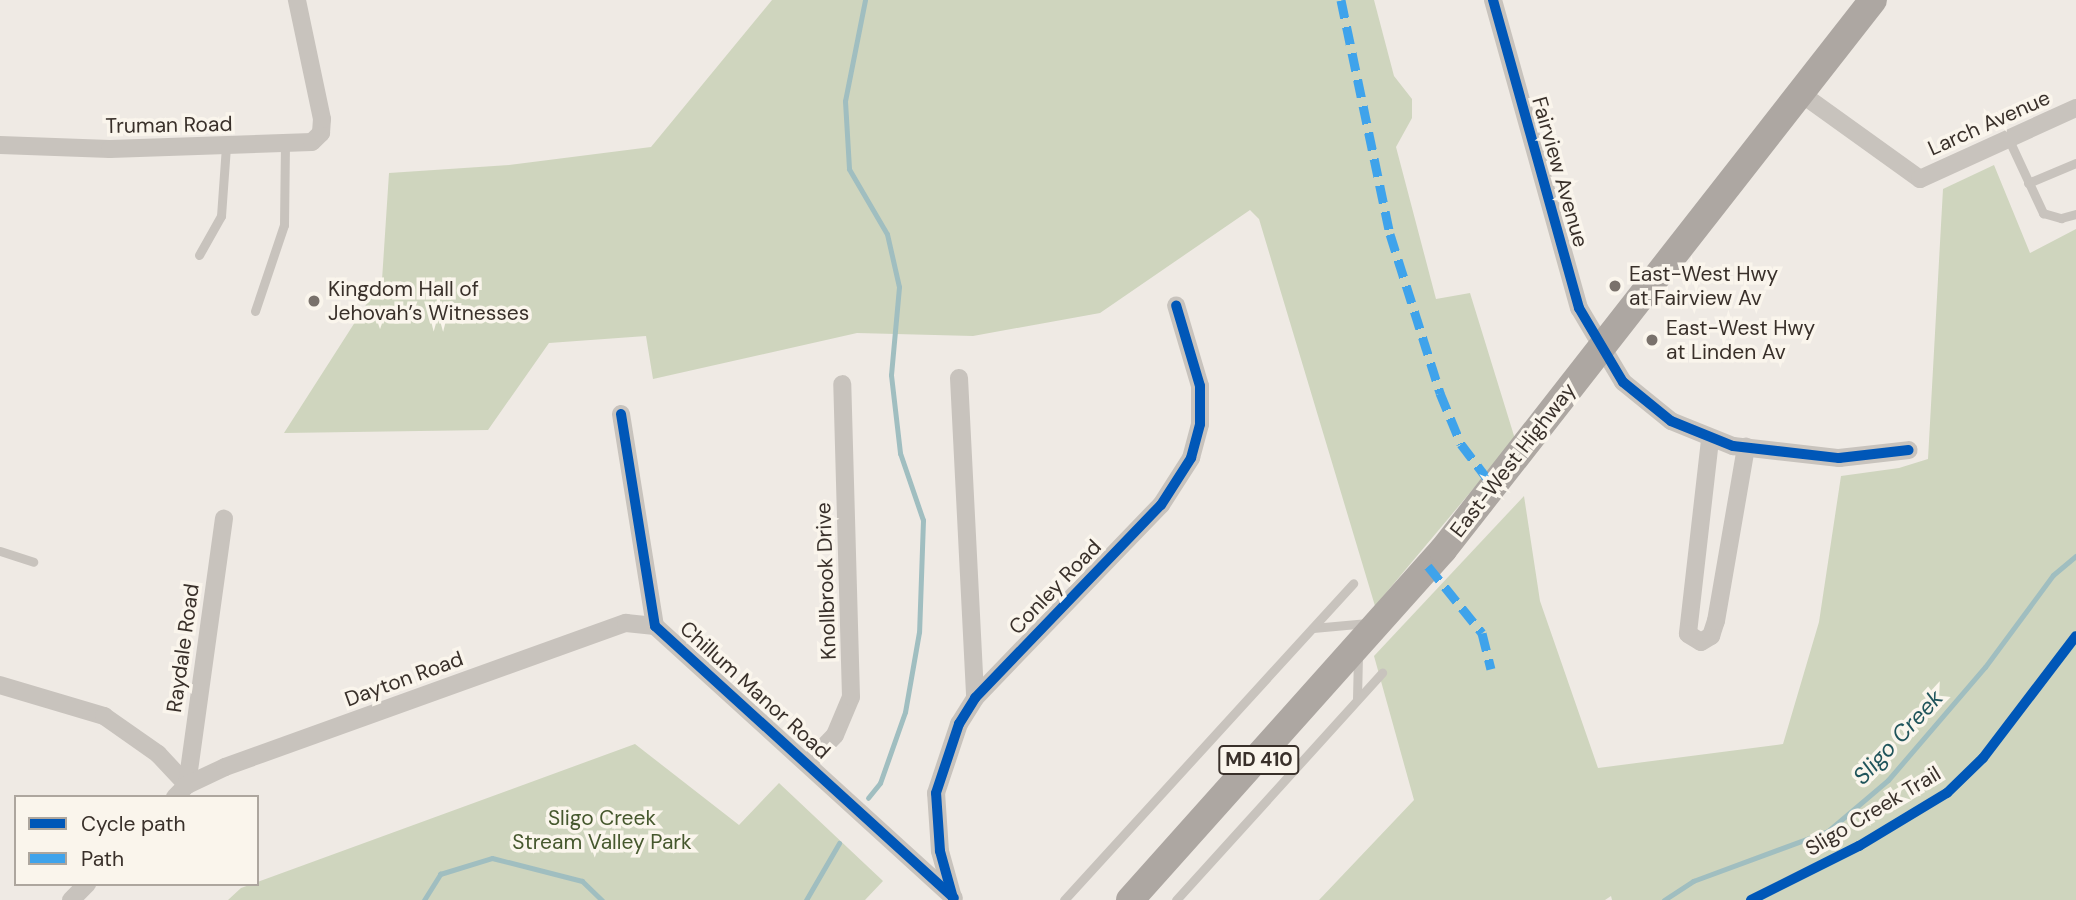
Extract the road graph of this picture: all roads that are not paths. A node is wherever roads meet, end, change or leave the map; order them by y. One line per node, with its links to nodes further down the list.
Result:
1 (297, 0): 8 (street, Truman Road)
2 (1493, 0): 16 (street, Fairview Avenue)
3 (1873, 0): 4 (main road, East-West Highway / MD 410)
4 (1803, 94): 6 (street, Larch Avenue); 16 (main road, East-West Highway / MD 410)
5 (2076, 108): 6 (street, Larch Avenue)
6 (2009, 140): 11 (lane)
7 (0, 145): 9 (street, Truman Road)
8 (285, 145): 9 (street, Truman Road); 15 (lane)
9 (226, 147): 13 (lane)
10 (2076, 163): 11 (lane)
11 (2028, 183): 12 (lane)
12 (2076, 214)
13 (199, 255)
14 (1175, 305): 33 (street, Conley Road)
15 (255, 311)
16 (1601, 349): 20 (street, Fairview Avenue); 27 (main road, East-West Highway / MD 410)
17 (960, 377): 33 (street)
18 (842, 384): 35 (street, Knollbrook Drive)
19 (621, 414): 28 (street, Chillum Manor Road)
20 (1710, 440): 21 (street, Fairview Avenue); 21 (street)
21 (1746, 447): 22 (street, Fairview Avenue)
22 (1909, 450)
23 (224, 519): 36 (street, Raydale Road)
24 (0, 551): 25 (lane)
25 (33, 562)
26 (1353, 583): 29 (lane)
27 (1385, 616): 29 (lane); 30 (main road, East-West Highway / MD 410)
28 (655, 626): 35 (street, Chillum Manor Road); 36 (street, Dayton Road)
29 (1311, 628): 40 (lane)
30 (1358, 647): 34 (lane); 41 (main road, East-West Highway / MD 410)
31 (1382, 673): 34 (lane)
32 (0, 685): 36 (street)
33 (975, 698): 38 (street, Conley Road)
34 (1354, 704): 42 (lane)
35 (809, 762): 38 (street, Chillum Manor Road)
36 (181, 791)
37 (85, 886): 39 (street)
38 (954, 899)
39 (71, 900)
40 (1063, 900)
41 (1130, 900)
42 (1175, 900)

